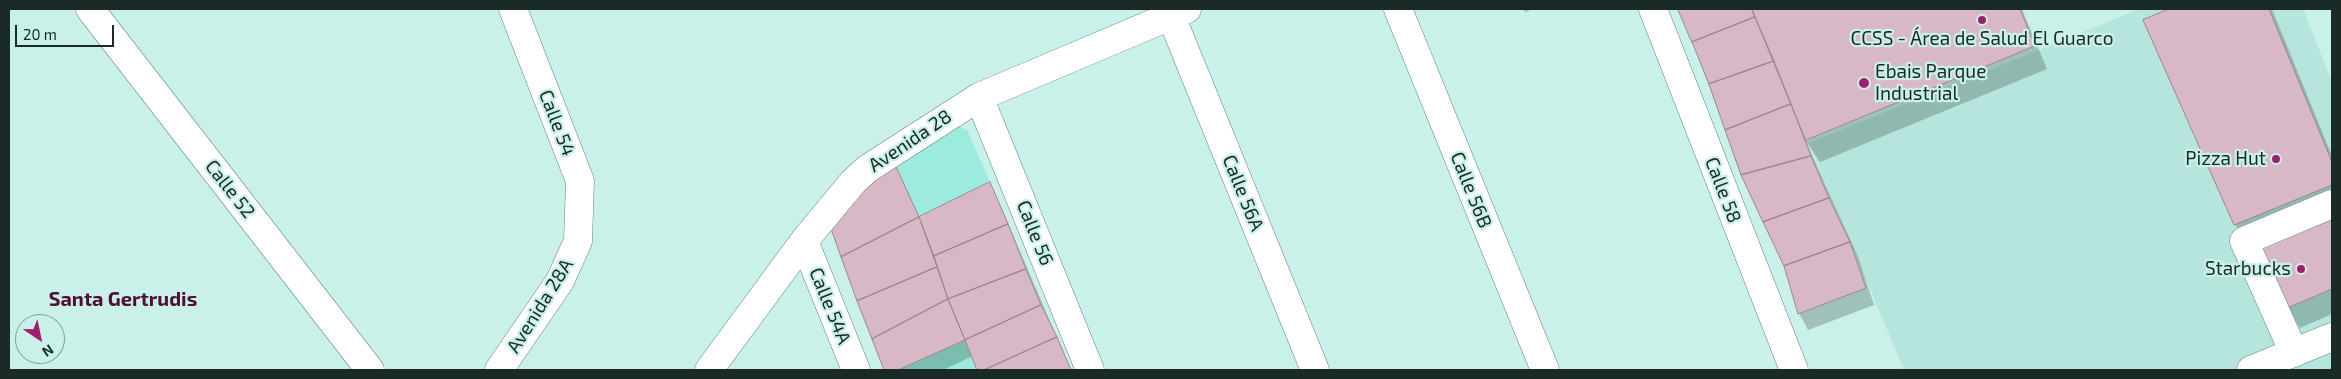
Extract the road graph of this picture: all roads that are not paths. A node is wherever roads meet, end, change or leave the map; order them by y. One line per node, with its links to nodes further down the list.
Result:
1 (90, 9): 12 (street, Calle 52)
2 (513, 9): 8 (street, Calle 54)
3 (1398, 9): 18 (street, Calle 56B)
4 (1653, 9): 19 (street, Calle 58)
5 (1179, 12): 6 (street, Avenida 28); 17 (street, Calle 56A)
6 (979, 96): 9 (street, Avenida 28); 16 (street, Calle 56)
7 (2332, 204): 11 (street)
8 (578, 241): 13 (street, Avenida 28A)
9 (804, 241): 14 (street, Avenida 28); 15 (street, Calle 54A)
10 (2332, 337): 11 (street)
11 (2294, 353): 20 (street)
12 (370, 370)
13 (499, 370)
14 (709, 370)
15 (856, 370)
16 (1090, 370)
17 (1315, 370)
18 (1545, 370)
19 (1794, 370)
20 (2251, 370)

